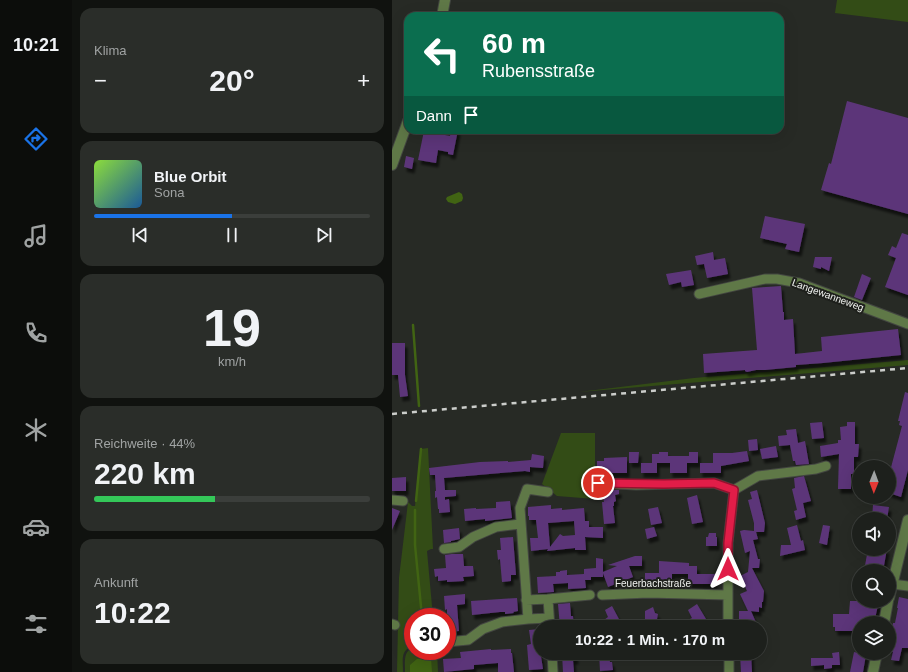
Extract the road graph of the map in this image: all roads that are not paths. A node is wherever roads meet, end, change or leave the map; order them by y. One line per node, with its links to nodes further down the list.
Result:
1 (444, 0): 2 (street)
2 (442, 12)
3 (404, 132): 4 (street)
4 (392, 166)
5 (699, 294): 6 (street, Langewanneweg)
6 (908, 324)
7 (826, 466): 9 (street)
8 (598, 483): 9 (street)
9 (734, 490): 21 (street)
10 (548, 492): 14 (street)
11 (392, 500): 12 (street)
12 (403, 500)
13 (908, 520): 16 (street)
14 (520, 524): 15 (street); 23 (street)
15 (444, 549)
16 (896, 568)
17 (896, 584): 18 (street)
18 (908, 586)
19 (602, 594): 21 (street, Feuerbachstraße)
20 (590, 595): 22 (street)
21 (728, 595): 27 (street)
22 (548, 599): 23 (street); 26 (street)
23 (526, 600): 24 (street)
24 (528, 619): 25 (street); 28 (street)
25 (535, 620)
26 (550, 620)
27 (728, 620)
28 (456, 641)
29 (552, 660): 32 (street)
30 (729, 660): 33 (street)
31 (876, 660): 34 (street)
32 (553, 672)
33 (730, 672)
34 (873, 672)

